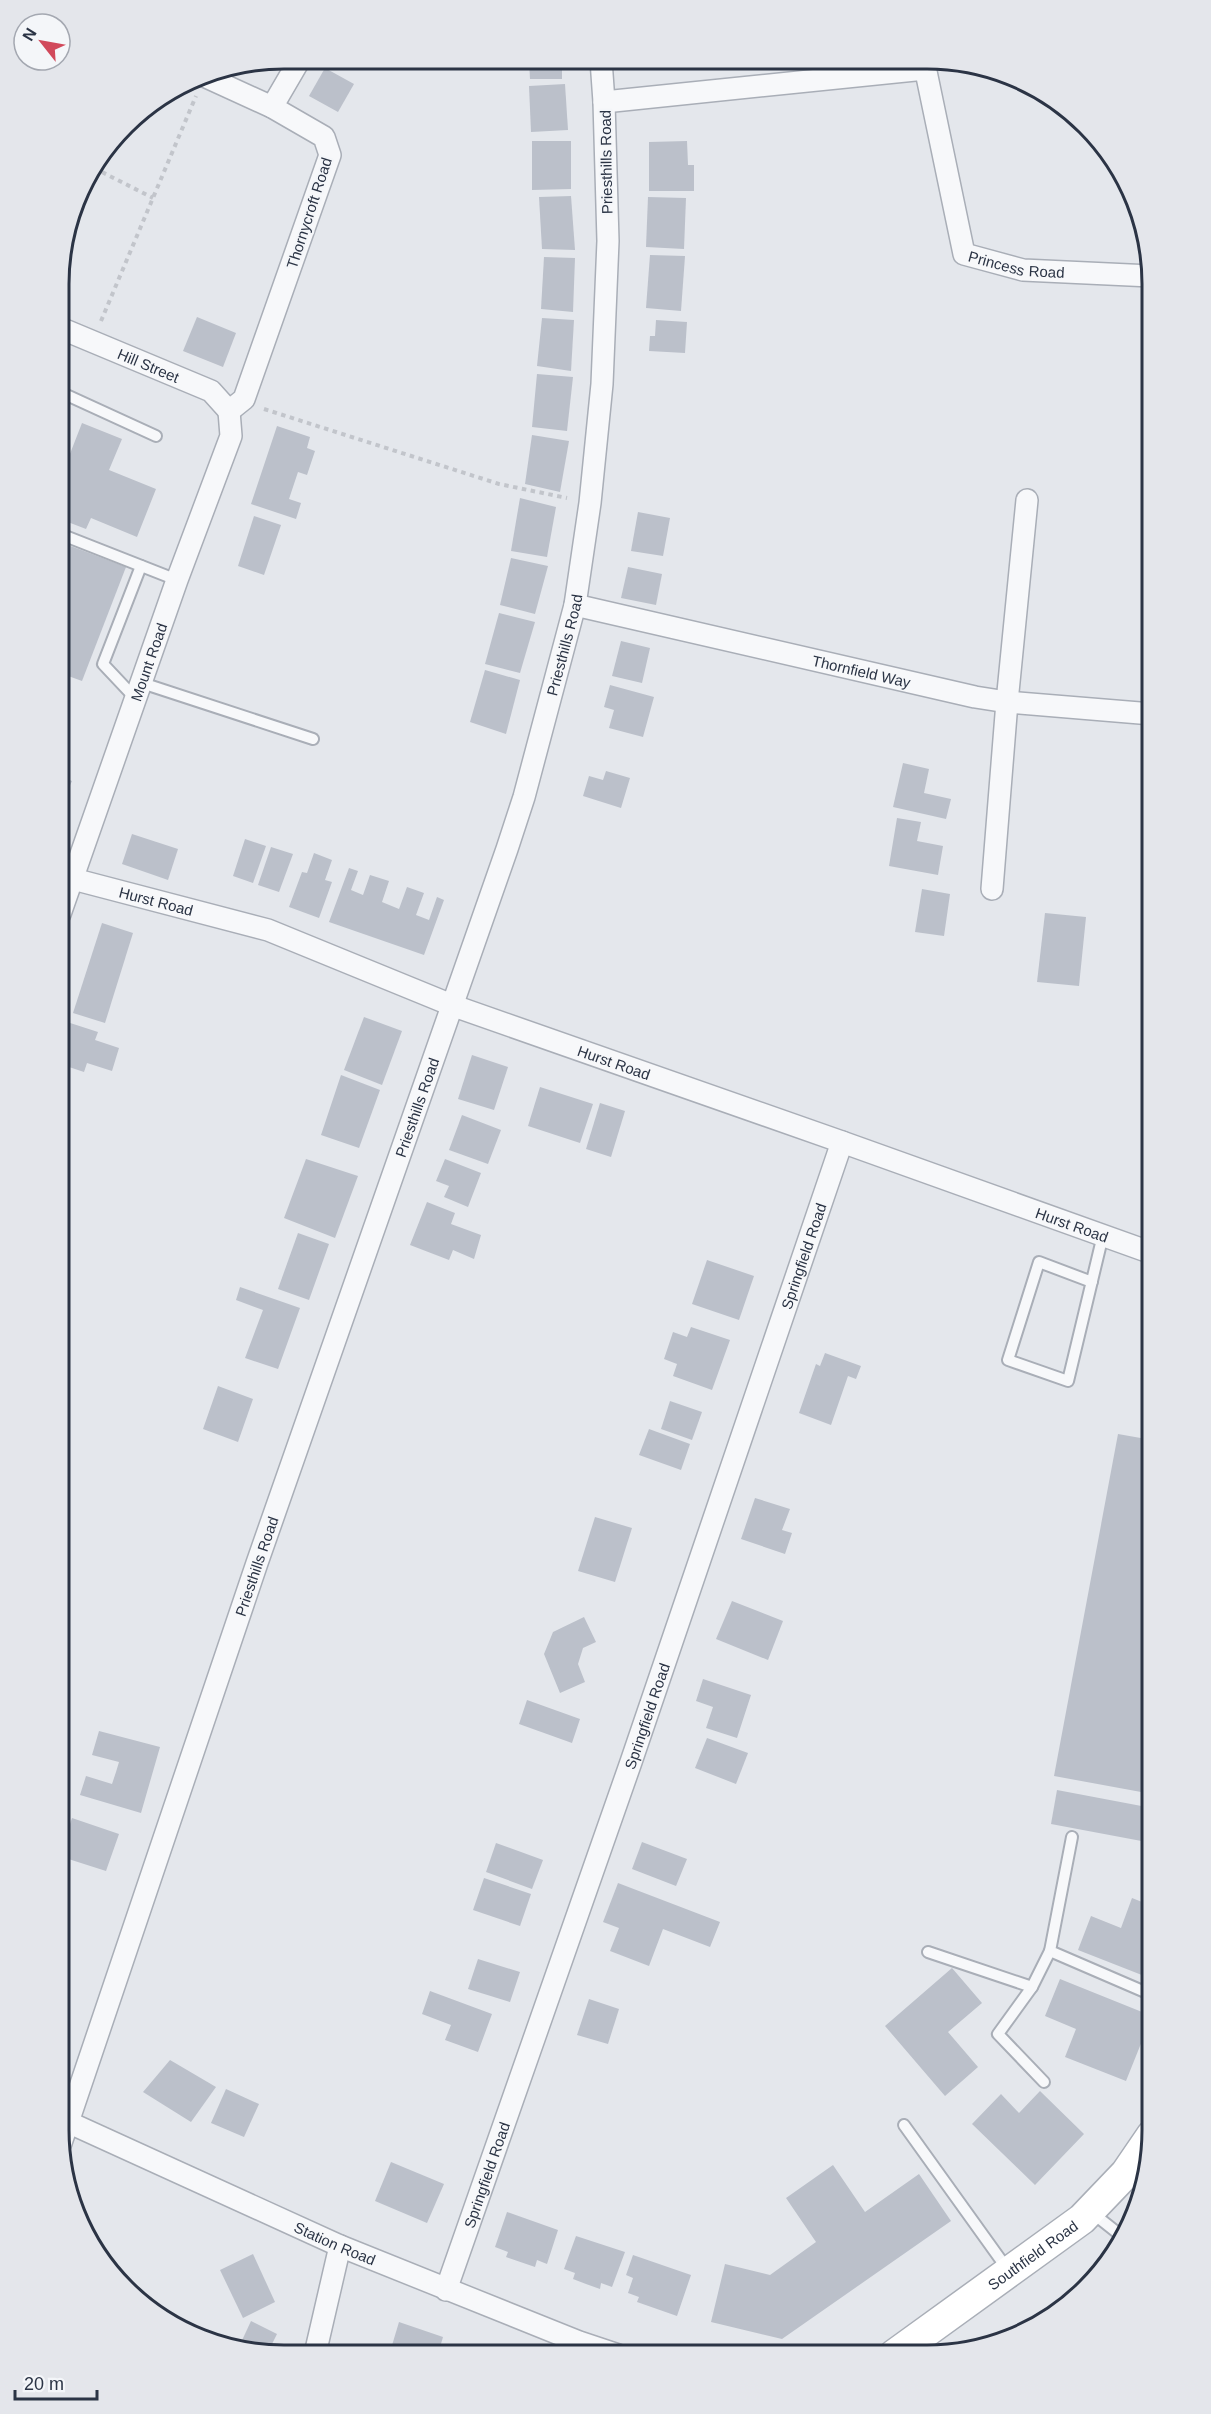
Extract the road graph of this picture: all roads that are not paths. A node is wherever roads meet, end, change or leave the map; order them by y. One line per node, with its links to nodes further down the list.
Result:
1 (294, 69): 7 (street)
2 (602, 69): 6 (street, Priesthills Road)
3 (898, 69): 6 (street, Princess Road)
4 (926, 69): 8 (street, Princess Road)
5 (213, 81): 7 (street, Thornycroft Road)
6 (604, 102): 17 (street, Priesthills Road)
7 (272, 107): 11 (street, Thornycroft Road)
8 (1142, 276)
9 (69, 332): 11 (street, Hill Street)
10 (69, 396): 12 (lane)
11 (237, 405): 16 (street, Mount Road)
12 (156, 436)
13 (1027, 500): 19 (street)
14 (69, 538): 15 (lane)
15 (141, 566): 16 (lane); 18 (lane)
16 (177, 580): 18 (street, Mount Road)
17 (575, 605): 19 (street, Thornfield Way); 25 (street, Priesthills Road)
18 (139, 691): 21 (lane); 22 (street, Mount Road)
19 (1007, 702): 20 (street, Thornfield Way); 23 (street)
20 (1142, 713)
21 (313, 739)
22 (69, 884)
23 (992, 889)
24 (69, 896): 25 (street, Hurst Road)
25 (454, 1006): 26 (street, Hurst Road); 36 (street, Priesthills Road)
26 (842, 1142): 27 (street, Hurst Road); 44 (street, Springfield Road)
27 (1103, 1235): 28 (street, Hurst Road); 29 (lane)
28 (1142, 1249)
29 (1092, 1282): 29 (lane)
30 (1072, 1837): 31 (lane)
31 (1050, 1951): 33 (lane); 34 (lane)
32 (928, 1952): 33 (lane)
33 (1032, 1987): 35 (lane)
34 (1142, 1991)
35 (1044, 2082)
36 (69, 2103)
37 (69, 2123): 42 (street, Station Road)
38 (904, 2125): 43 (lane)
39 (1141, 2151): 40 (main road, Southfield Road)
40 (1090, 2211): 41 (lane); 43 (main road, Southfield Road)
41 (1116, 2232)
42 (340, 2246): 44 (street, Station Road); 45 (street)
43 (1008, 2271): 47 (main road, Southfield Road)
44 (446, 2290): 46 (street, Station Road)
45 (317, 2345)
46 (569, 2345)
47 (908, 2345)

